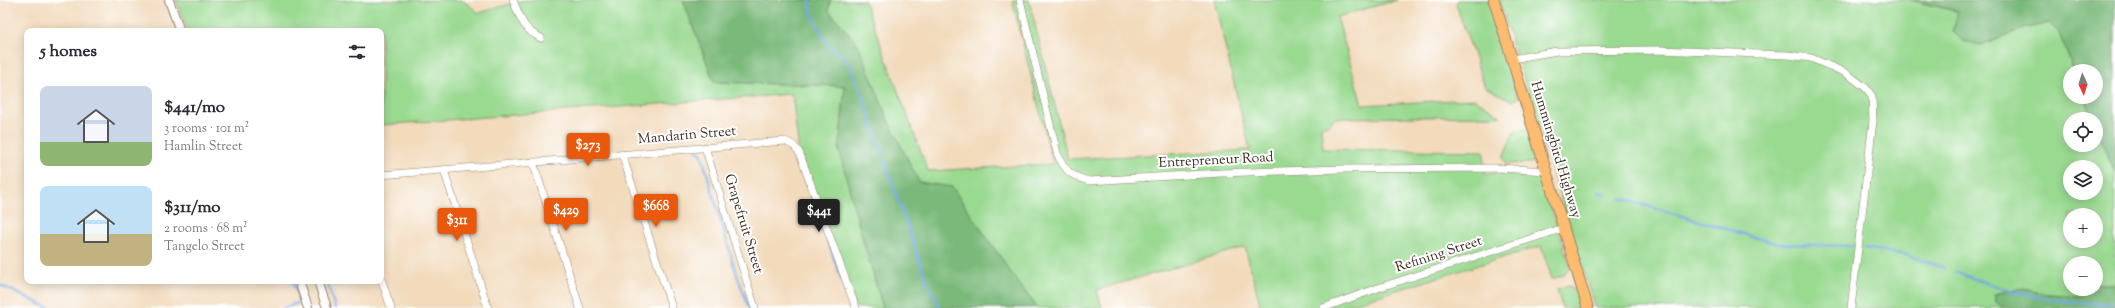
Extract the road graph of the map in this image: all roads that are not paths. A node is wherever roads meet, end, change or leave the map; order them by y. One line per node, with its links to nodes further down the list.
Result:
1 (169, 0): 5 (street)
2 (513, 0): 6 (street)
3 (1020, 0): 12 (street, Entrepreneur Road)
4 (1494, 0): 7 (main road, Hummingbird Highway)
5 (179, 28)
6 (541, 38)
7 (1512, 58): 12 (main road, Hummingbird Highway); 28 (street)
8 (705, 147): 9 (street, Mandarin Street); 24 (street, Grapefruit Street); 25 (street, Mandarin Street)
9 (622, 154): 10 (street, Mandarin Street); 23 (street)
10 (533, 162): 11 (street, Mandarin Street); 22 (street)
11 (444, 170): 13 (street, Mandarin Street); 21 (street)
12 (1547, 172): 14 (main road, Hummingbird Highway)
13 (384, 176)
14 (1564, 228): 26 (street, Refining Street); 27 (main road, Hummingbird Highway)
15 (300, 284): 18 (street)
16 (319, 284): 19 (street)
17 (383, 284): 20 (street)
18 (308, 308)
19 (327, 308)
20 (391, 308)
21 (488, 308)
22 (580, 308)
23 (672, 308)
24 (755, 308)
25 (856, 308)
26 (1323, 308)
27 (1588, 308)
28 (1851, 308)

